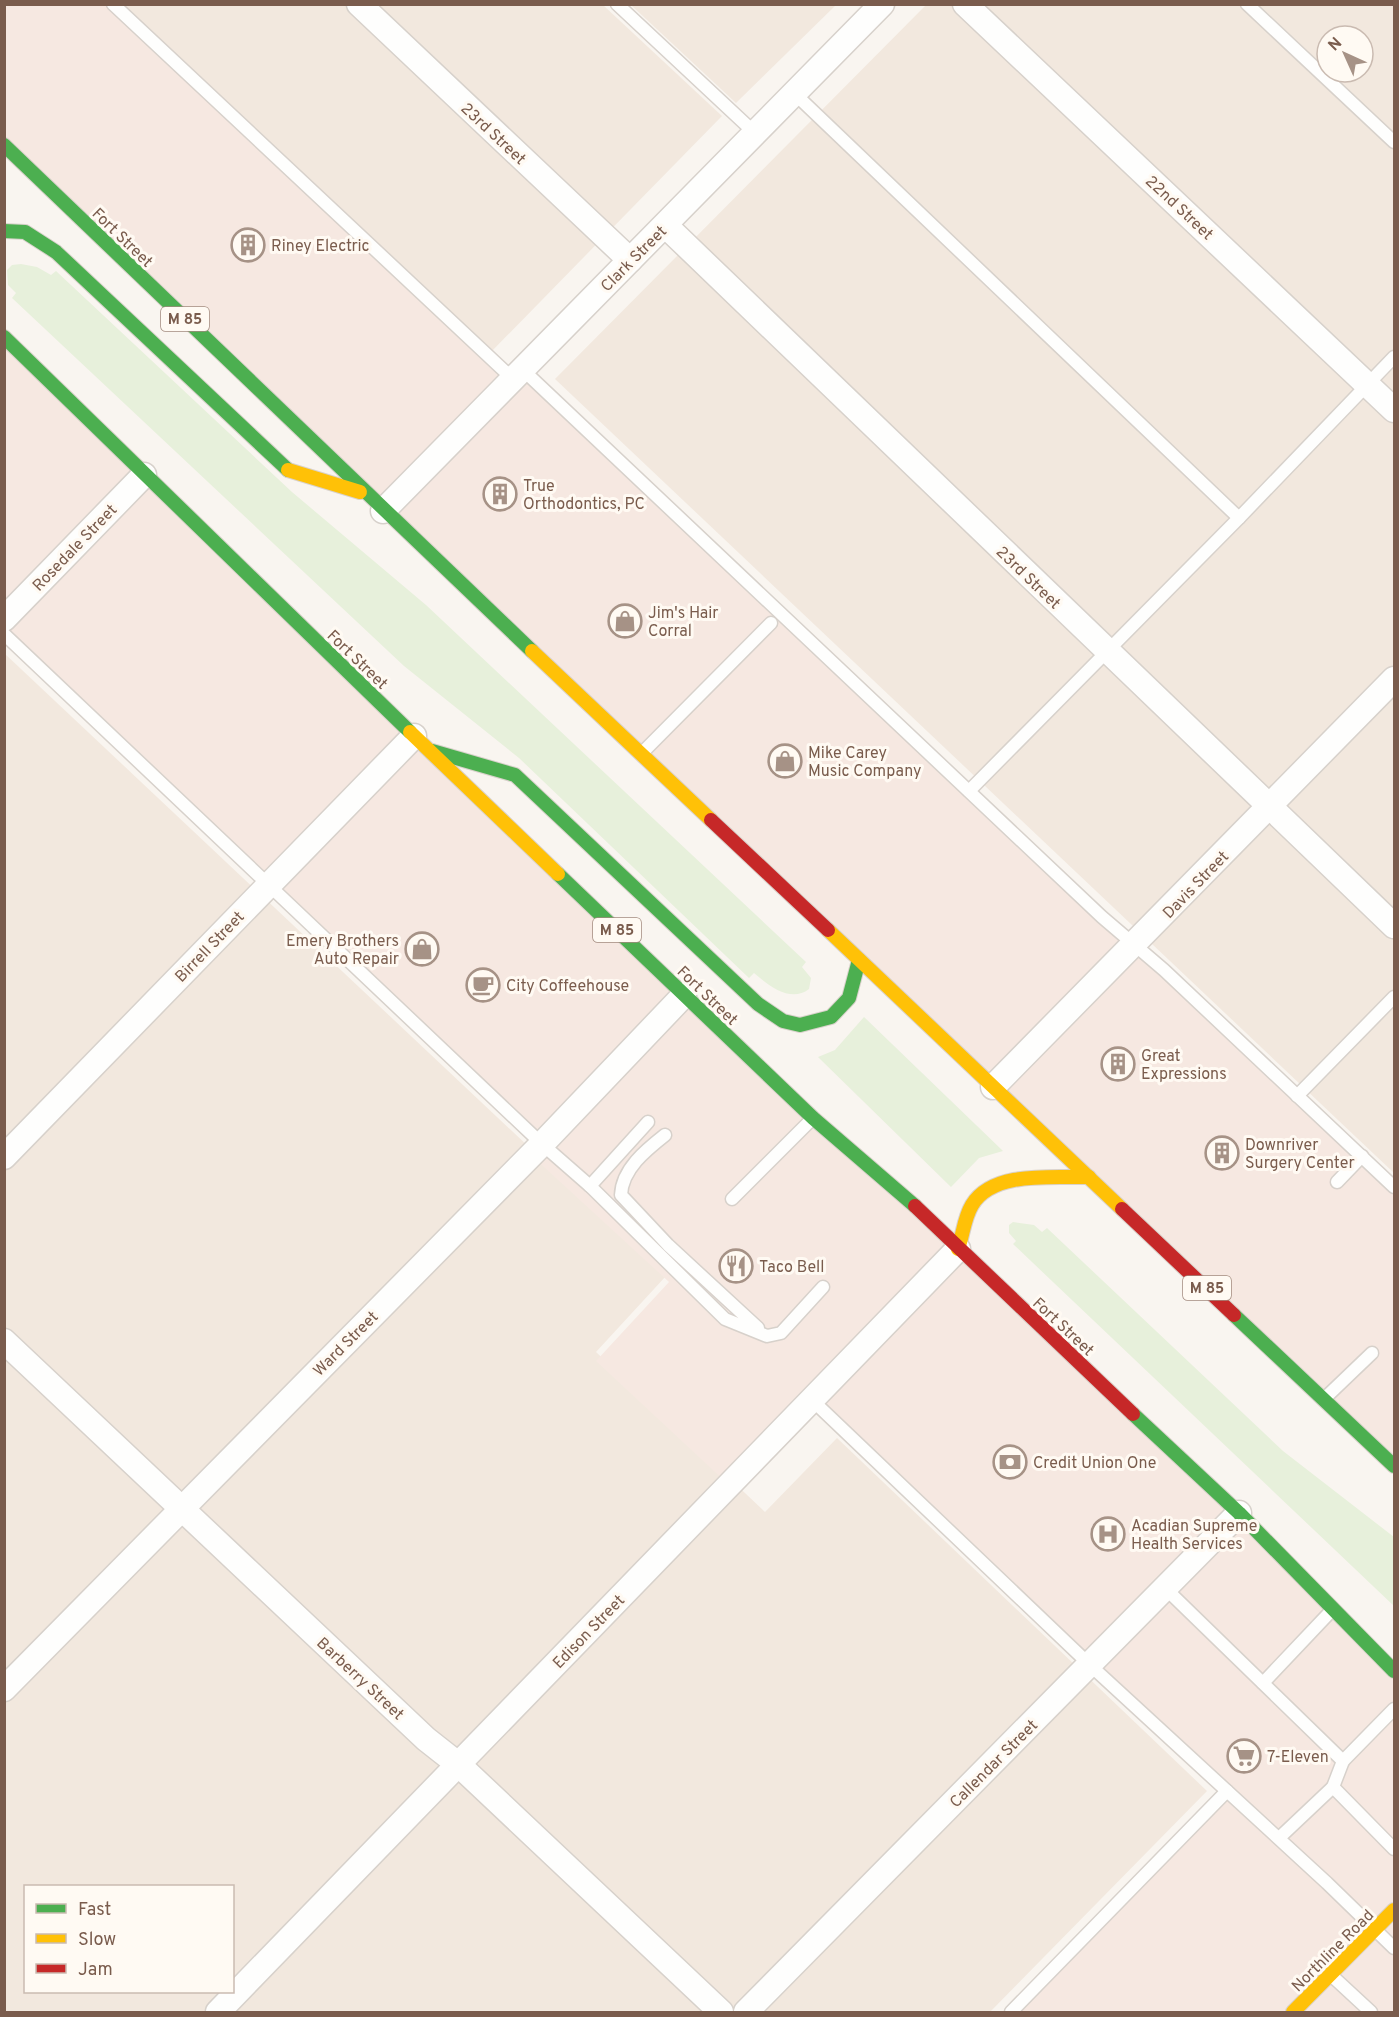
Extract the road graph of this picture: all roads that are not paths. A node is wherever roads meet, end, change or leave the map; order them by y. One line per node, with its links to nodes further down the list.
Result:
1 (112, 4): 16 (lane)
2 (359, 4): 13 (street, 23rd Street)
3 (616, 4): 8 (lane)
4 (882, 4): 7 (street, Clark Street)
5 (965, 4): 17 (street, 22nd Street)
6 (1247, 4): 9 (lane)
7 (795, 94): 8 (street, Clark Street); 22 (lane)
8 (756, 134): 11 (street, Clark Street)
9 (1395, 142)
10 (4, 145): 20 (main road, Fort Street / M 85)
11 (666, 226): 13 (street, Clark Street); 26 (street, 23rd Street)
12 (4, 231): 20 (main road)
13 (630, 260): 16 (street, Clark Street)
14 (4, 338): 19 (main road, Fort Street / M 85)
15 (1395, 357): 17 (lane)
16 (518, 374): 21 (street, Clark Street); 30 (lane)
17 (1368, 385): 18 (street, 22nd Street); 22 (lane)
18 (1395, 410)
19 (144, 475): 23 (street, Rosedale Street); 28 (main road, Fort Street / M 85)
20 (365, 493): 21 (main road, Fort Street / M 85)
21 (383, 511): 29 (main road, Fort Street / M 85)
22 (1239, 518): 26 (lane)
23 (4, 619)
24 (771, 623): 29 (lane)
25 (4, 634): 32 (lane)
26 (1106, 651): 30 (lane); 31 (street, 23rd Street)
27 (1395, 679): 31 (street, Davis Street)
28 (421, 743): 32 (street, Birrell Street); 35 (main road); 36 (main road, Fort Street / M 85)
29 (641, 754): 35 (main road, Fort Street / M 85)
30 (969, 791): 34 (lane)
31 (1270, 806): 33 (street, 23rd Street); 34 (street, Davis Street)
32 (269, 885): 43 (lane); 45 (street, Birrell Street)
33 (1395, 926)
34 (1134, 944): 38 (street, Davis Street); 39 (lane)
35 (859, 960): 38 (main road, Fort Street / M 85)
36 (684, 995): 40 (main road, Fort Street / M 85); 43 (street, Ward Street)
37 (1395, 998): 39 (lane)
38 (993, 1087): 46 (main road, Fort Street / M 85)
39 (1297, 1096): 44 (lane)
40 (813, 1118): 50 (lane); 51 (main road, Fort Street / M 85)
41 (648, 1122): 48 (lane)
42 (665, 1135): 53 (lane)
43 (542, 1144): 48 (lane); 59 (street, Ward Street)
44 (1362, 1156): 47 (lane); 49 (lane)
45 (4, 1157)
46 (1089, 1177): 51 (main road); 57 (main road, Fort Street / M 85)
47 (1337, 1182)
48 (590, 1186): 53 (lane)
49 (1395, 1187)
50 (732, 1199)
51 (958, 1249): 56 (street, Edison Street); 60 (main road, Fort Street / M 85)
52 (823, 1287): 53 (lane)
53 (767, 1336)
54 (4, 1341): 59 (street, Barberry Street)
55 (1372, 1353): 57 (lane)
56 (811, 1399): 63 (lane); 69 (street, Edison Street)
57 (1324, 1399): 58 (main road, Fort Street / M 85)
58 (1395, 1466)
59 (181, 1508): 66 (street, Ward Street); 69 (street, Barberry Street)
60 (1239, 1513): 61 (street, Callendar Street); 62 (main road, Fort Street / M 85)
61 (1165, 1588): 63 (street, Callendar Street); 65 (lane)
62 (1334, 1608): 64 (main road, Fort Street / M 85); 65 (lane)
63 (1090, 1665): 71 (lane); 80 (street, Callendar Street)
64 (1395, 1671)
65 (1263, 1683): 68 (lane)
66 (4, 1689)
67 (1395, 1709): 68 (lane)
68 (1343, 1761): 70 (lane)
69 (459, 1765): 78 (street, Edison Street); 79 (street, Barberry Street)
70 (1333, 1787): 72 (lane); 73 (lane)
71 (1227, 1791): 72 (lane); 81 (lane)
72 (1279, 1838): 75 (lane)
73 (1395, 1849)
74 (1395, 1910): 75 (main road, Northline Road)
75 (1375, 1930): 76 (lane); 77 (main road, Northline Road)
76 (1395, 1948)
77 (1330, 1974): 82 (main road, Northline Road); 83 (lane)
78 (218, 2013)
79 (720, 2013)
80 (746, 2013)
81 (1011, 2013)
82 (1293, 2013)
83 (1371, 2013)

